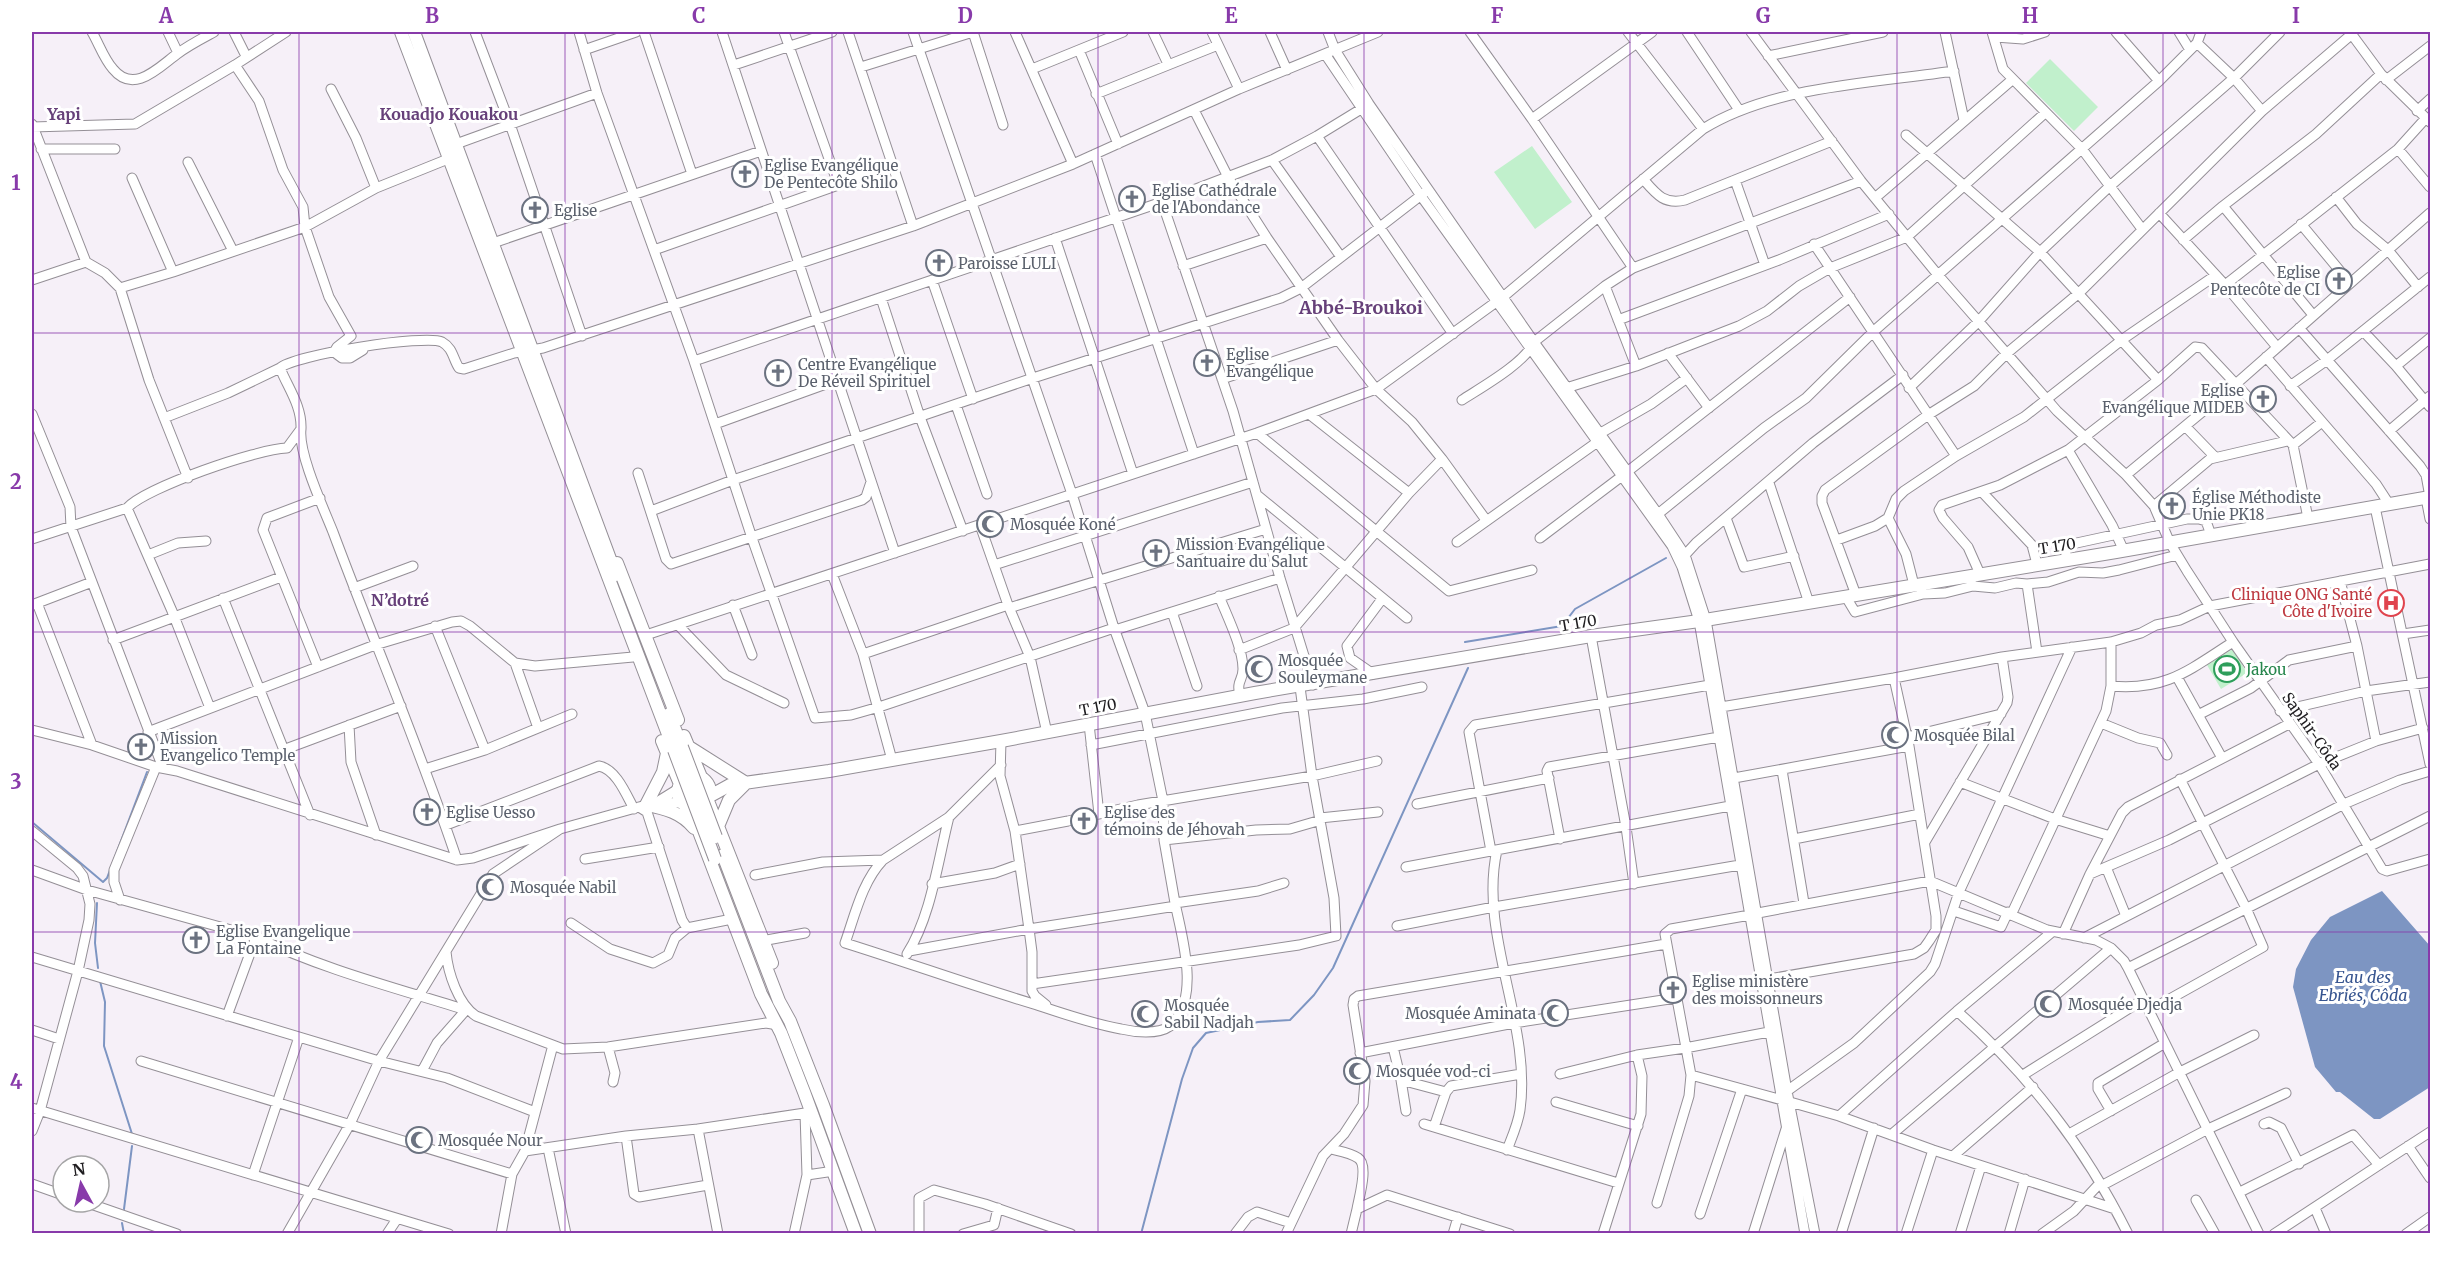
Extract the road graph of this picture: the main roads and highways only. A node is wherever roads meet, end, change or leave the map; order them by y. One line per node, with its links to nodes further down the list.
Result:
1 (401, 32): 3 (main road)
2 (414, 32): 3 (main road)
3 (528, 351): 5 (main road)
4 (2428, 497): 8 (main road, T 170)
5 (602, 550): 6 (main road); 6 (main road); 6 (main road)
6 (678, 749): 7 (main road); 8 (main road); 10 (main road); 14 (main road); 15 (main road, bridge)
7 (703, 779): 9 (main road); 10 (main road); 11 (main road)
8 (746, 783): 9 (main road, T 170); 13 (main road)
9 (730, 785): 11 (main road)
10 (679, 786): 12 (main road)
11 (709, 799): 12 (main road); 13 (main road)
12 (686, 806): 14 (main road)
13 (719, 824): 15 (main road)
14 (699, 834): 15 (main road)
15 (784, 1023): 16 (main road); 17 (main road)
16 (856, 1233)
17 (870, 1233)

